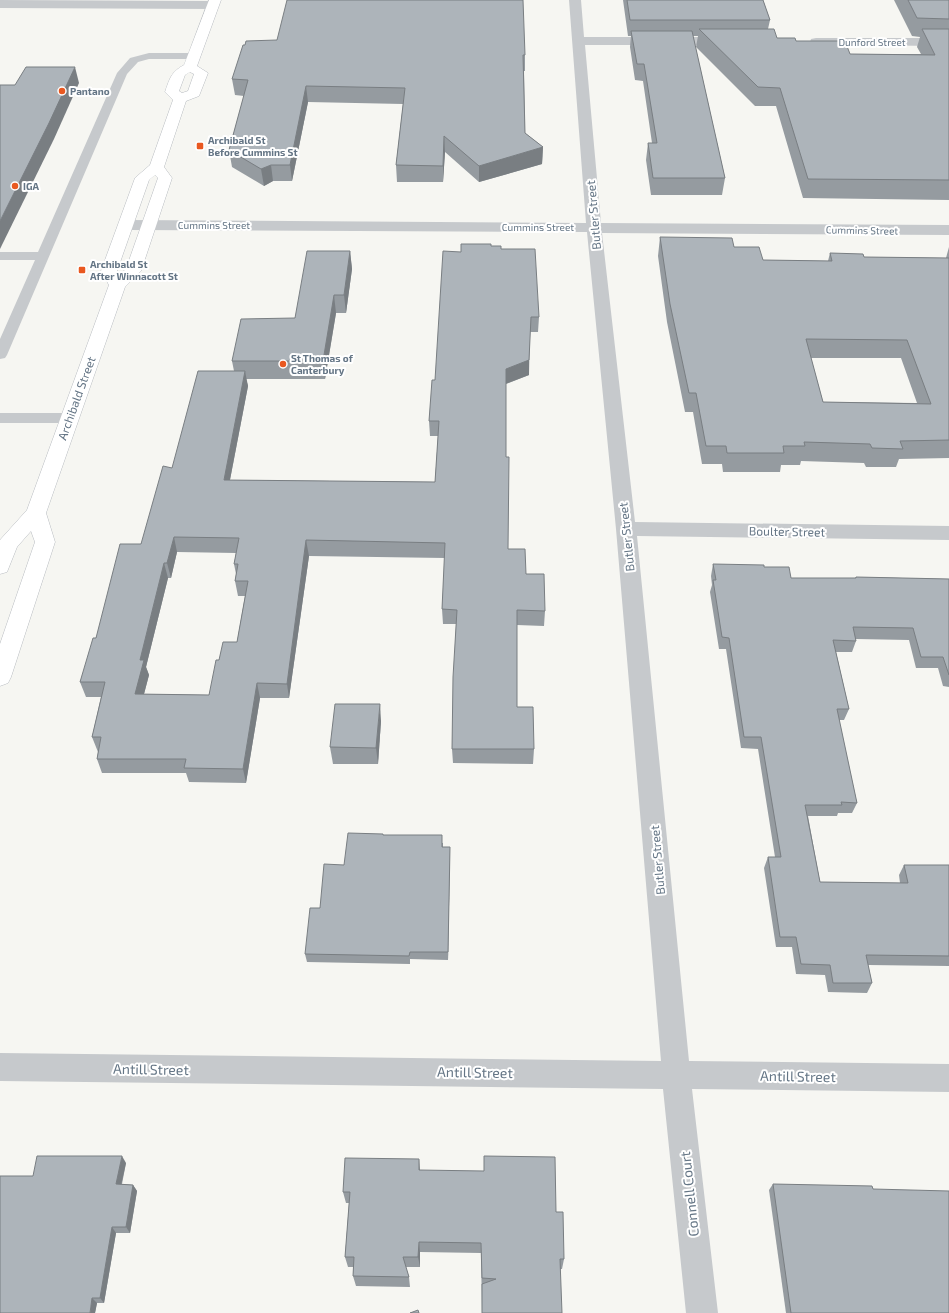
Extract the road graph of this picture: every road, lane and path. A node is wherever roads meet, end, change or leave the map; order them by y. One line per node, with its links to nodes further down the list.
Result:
1 (575, 0): 4 (street, Butler Street)
2 (214, 3): 3 (street); 8 (street)
3 (0, 4)
4 (578, 41): 5 (street); 16 (street, Butler Street)
5 (736, 41)
6 (807, 42): 7 (street, Dunford Street)
7 (949, 42)
8 (192, 61): 10 (lane); 11 (lane); 12 (street); 12 (street)
9 (147, 67): 11 (lane)
10 (168, 67)
11 (122, 73): 19 (lane)
12 (180, 99): 13 (street)
13 (157, 167): 14 (street); 15 (street)
14 (126, 225): 15 (street, Cummins Street); 20 (street)
15 (150, 225): 16 (street, Cummins Street); 20 (street)
16 (594, 227): 17 (street, Cummins Street); 25 (street, Butler Street)
17 (949, 230)
18 (0, 256): 19 (lane)
19 (43, 256): 21 (lane)
20 (117, 284): 23 (street, Archibald Street)
21 (0, 355)
22 (0, 418): 23 (lane)
23 (69, 418): 24 (street, Archibald Street)
24 (36, 512): 27 (street, Archibald Street); 28 (street)
25 (626, 529): 26 (street, Boulter Street); 31 (street, Butler Street)
26 (949, 533)
27 (0, 567)
28 (8, 635): 29 (street)
29 (0, 677)
30 (0, 1067): 31 (street, Antill Street)
31 (676, 1074): 32 (street, Antill Street); 33 (street, Connell Court)
32 (949, 1078)
33 (702, 1313)

